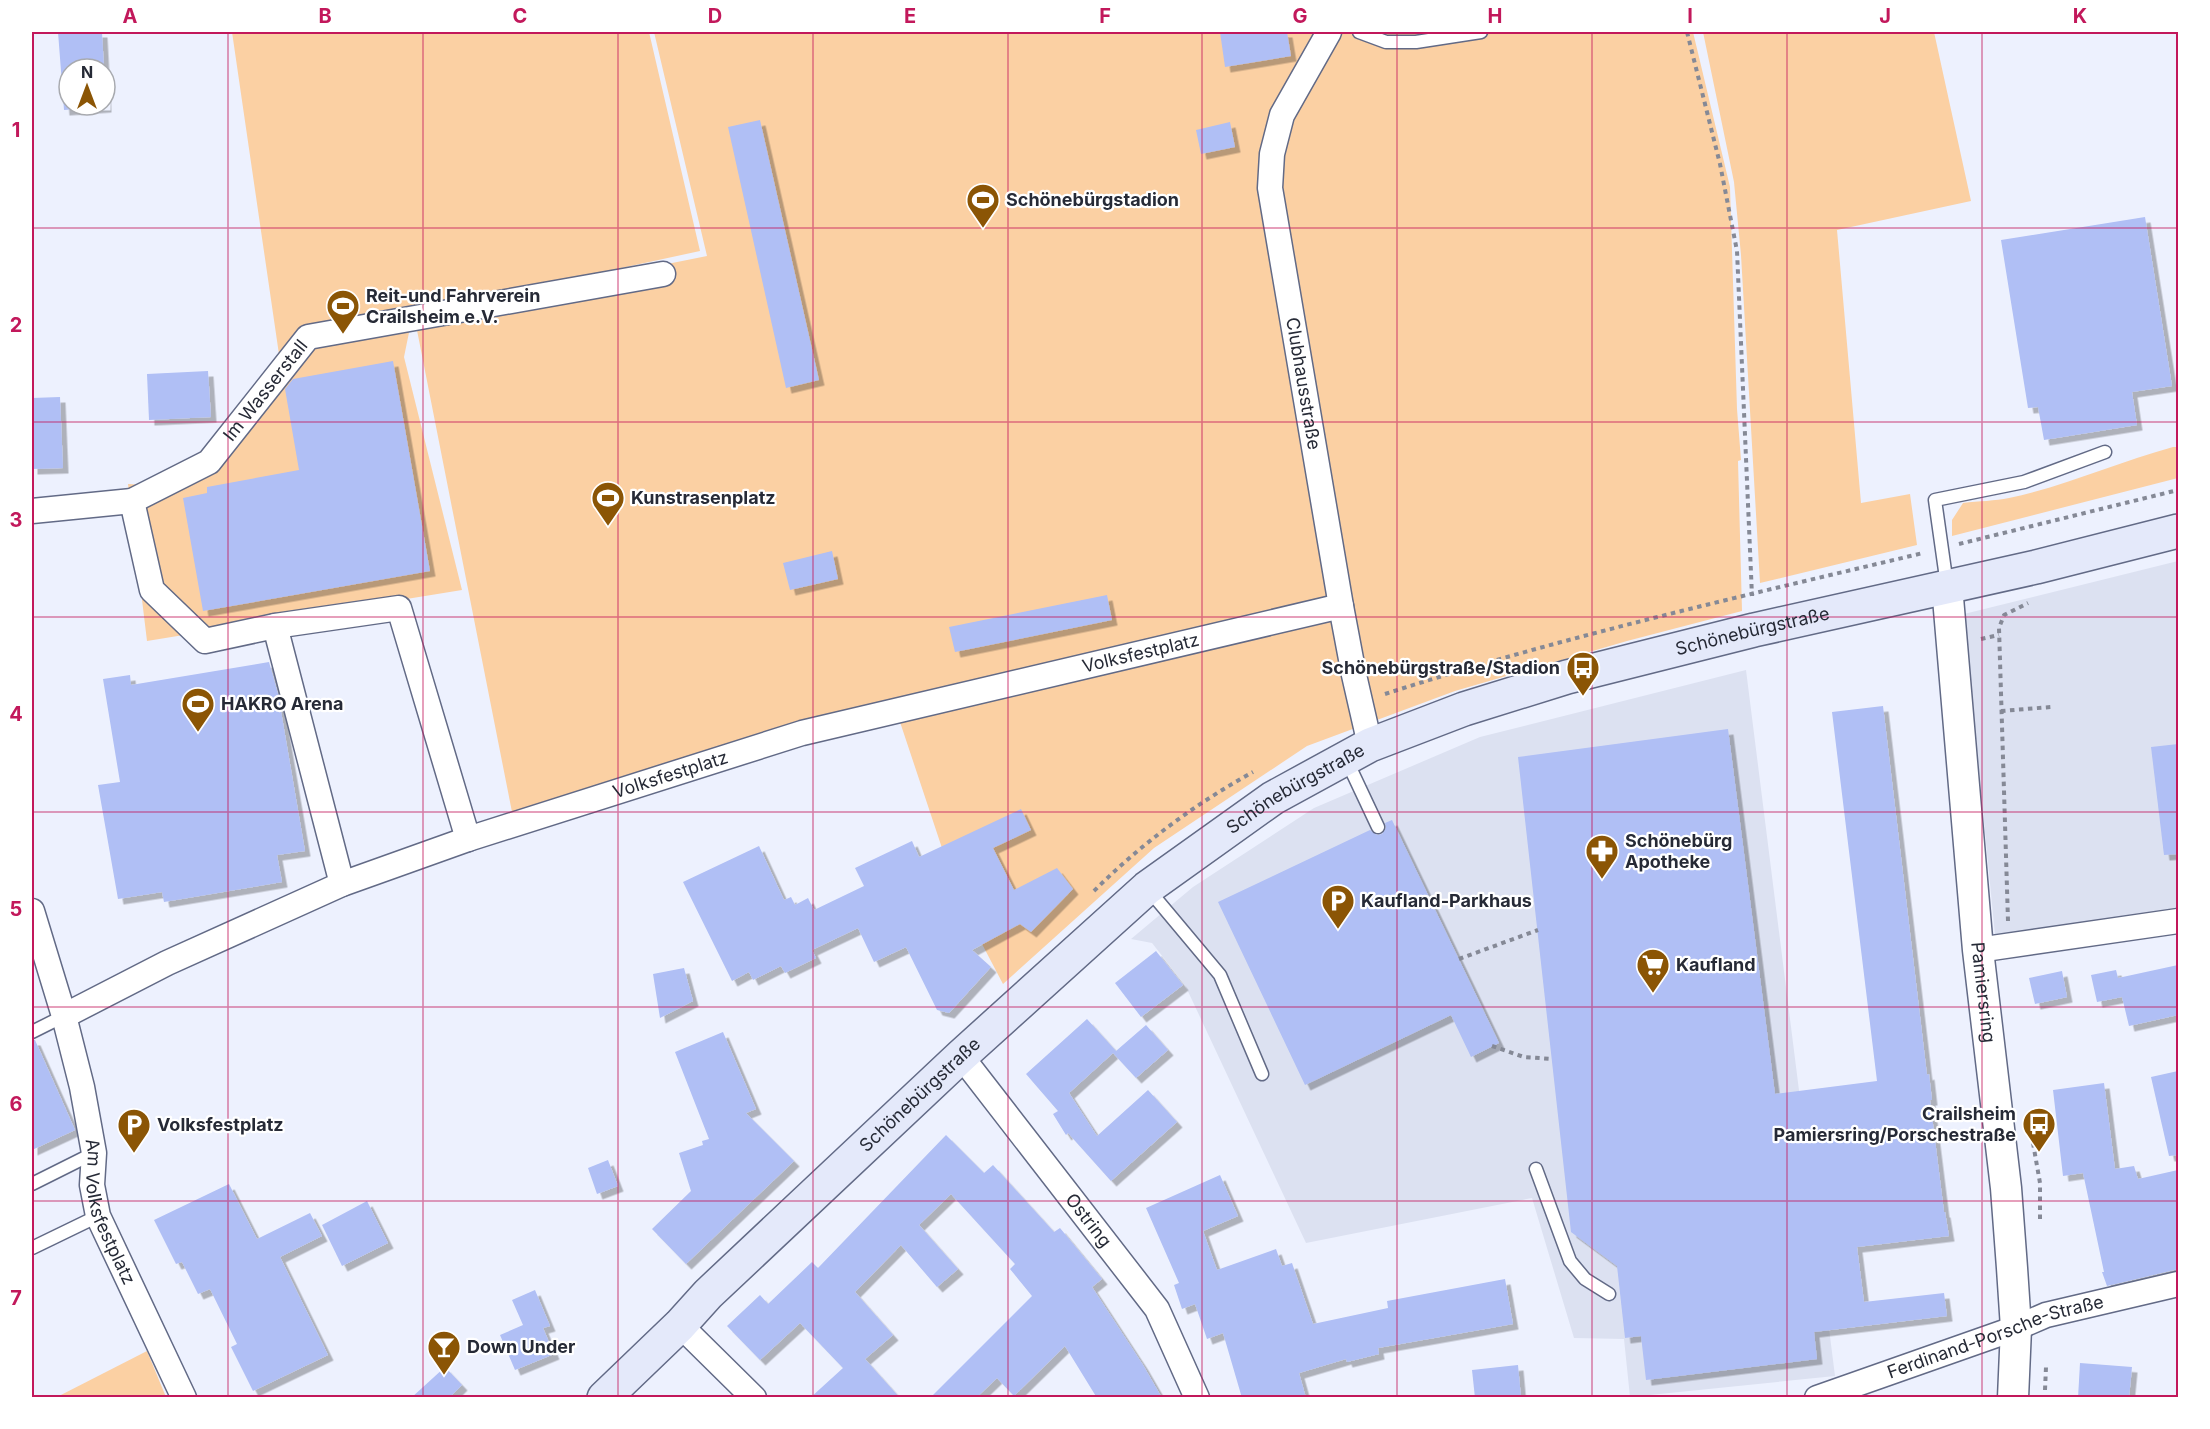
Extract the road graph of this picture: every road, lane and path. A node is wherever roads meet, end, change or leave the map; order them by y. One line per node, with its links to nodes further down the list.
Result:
1 (1329, 32): 16 (street, Clubhausstraße)
2 (1359, 32): 3 (lane)
3 (1481, 32)
4 (1687, 32): 15 (path)
5 (663, 274): 8 (street, Im Wasserstall)
6 (2105, 452): 12 (lane)
7 (2178, 490): 10 (path)
8 (132, 501): 9 (street, Im Wasserstall); 17 (street)
9 (32, 512)
10 (2028, 528): 12 (path); 13 (path)
11 (2178, 531): 13 (main road, Schönebürgstraße)
12 (1943, 548): 14 (lane); 15 (path)
13 (2036, 567): 14 (main road, Schönebürgstraße); 21 (path)
14 (1947, 586): 18 (main road, Schönebürgstraße); 31 (street, Pamiersring)
15 (1752, 593): 18 (path); 19 (path)
16 (1341, 606): 19 (street, Clubhausstraße); 24 (street, Volksfestplatz)
17 (275, 626): 24 (street); 25 (street)
18 (1754, 630): 22 (main road, Schönebürgstraße)
19 (1360, 702): 22 (street, Clubhausstraße)
20 (2051, 707): 21 (path)
21 (2001, 711): 30 (path)
22 (1358, 752): 23 (lane); 26 (main road, Schönebürgstraße)
23 (1378, 827)
24 (468, 839): 25 (street, Volksfestplatz)
25 (342, 884): 33 (street, Volksfestplatz)
26 (1148, 888): 36 (main road, Schönebürgstraße); 38 (lane)
27 (32, 911): 33 (street)
28 (2178, 921): 30 (street)
29 (1538, 930): 32 (path)
30 (2008, 946): 31 (street)
31 (1978, 950): 47 (street, Pamiersring)
32 (1459, 959)
33 (64, 1016): 34 (lane, Volksfestplatz); 39 (street, Am Volksfestplatz)
34 (32, 1032)
35 (1492, 1046): 37 (path)
36 (961, 1056): 46 (main road, Schönebürgstraße); 51 (street, Ostring)
37 (1552, 1059)
38 (1262, 1074)
39 (94, 1154): 41 (lane); 42 (street, Am Volksfestplatz)
40 (1536, 1170): 45 (lane)
41 (32, 1184)
42 (98, 1216): 43 (lane); 48 (street, Am Volksfestplatz)
43 (32, 1248)
44 (2178, 1284): 47 (street, Ferdinand-Porsche-Straße)
45 (1608, 1294)
46 (680, 1325): 49 (main road, Schönebürgstraße); 50 (street)
47 (2016, 1328): 52 (street, Ferdinand-Porsche-Straße); 53 (street, Pamiersring)
48 (184, 1398)
49 (604, 1398)
50 (754, 1398)
51 (1197, 1398)
52 (1817, 1398)
53 (2013, 1398)

